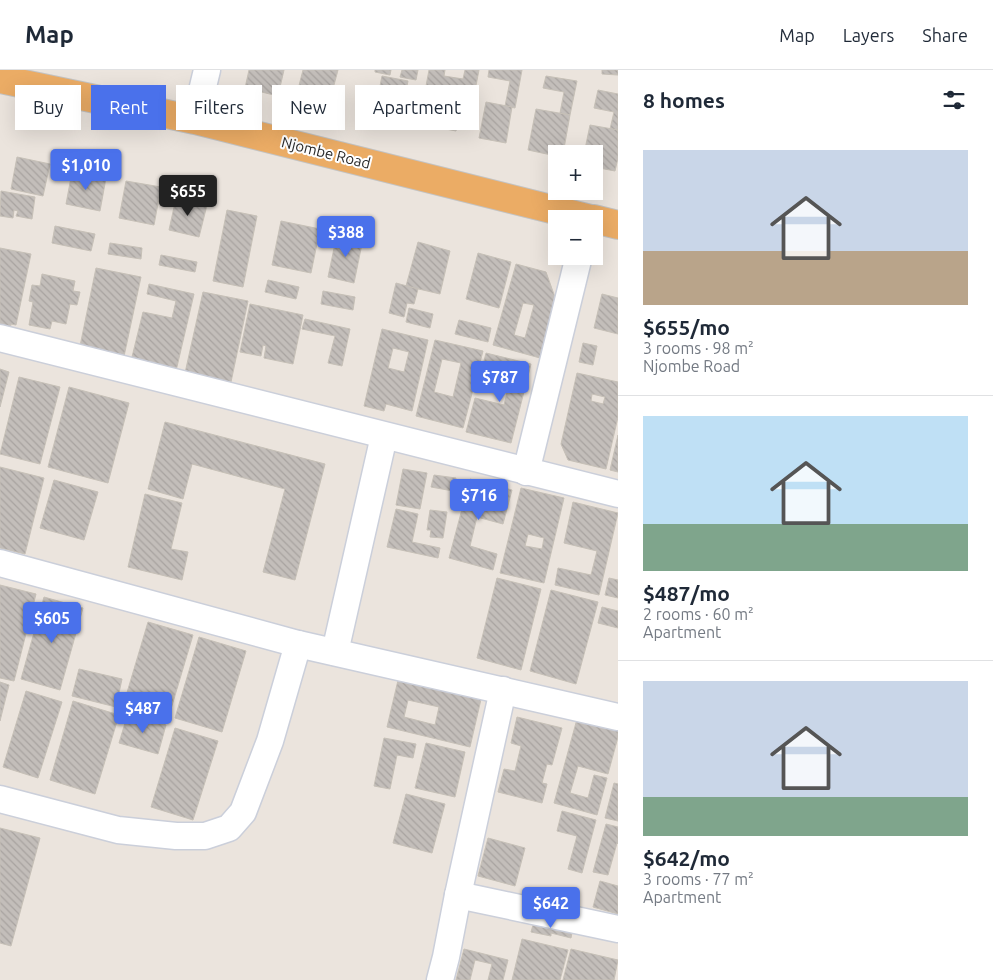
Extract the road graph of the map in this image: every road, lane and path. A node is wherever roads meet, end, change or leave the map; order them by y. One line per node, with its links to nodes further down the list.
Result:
1 (206, 70): 3 (street)
2 (0, 79): 4 (highway, Njombe Road)
3 (203, 85)
4 (176, 116)
5 (235, 130): 6 (highway, Njombe Road)
6 (554, 210)
7 (603, 222): 8 (highway, Njombe Road)
8 (618, 225)
9 (577, 265): 12 (street)
10 (0, 338): 11 (street)
11 (384, 436): 12 (street); 16 (street)
12 (526, 472): 13 (street)
13 (618, 494)
14 (0, 564): 15 (street)
15 (298, 644): 16 (street); 19 (street)
16 (335, 652): 17 (street)
17 (503, 690): 18 (street); 20 (street)
18 (618, 717)
19 (0, 799)
20 (458, 894): 21 (street); 22 (street)
21 (618, 930)
22 (440, 980)

